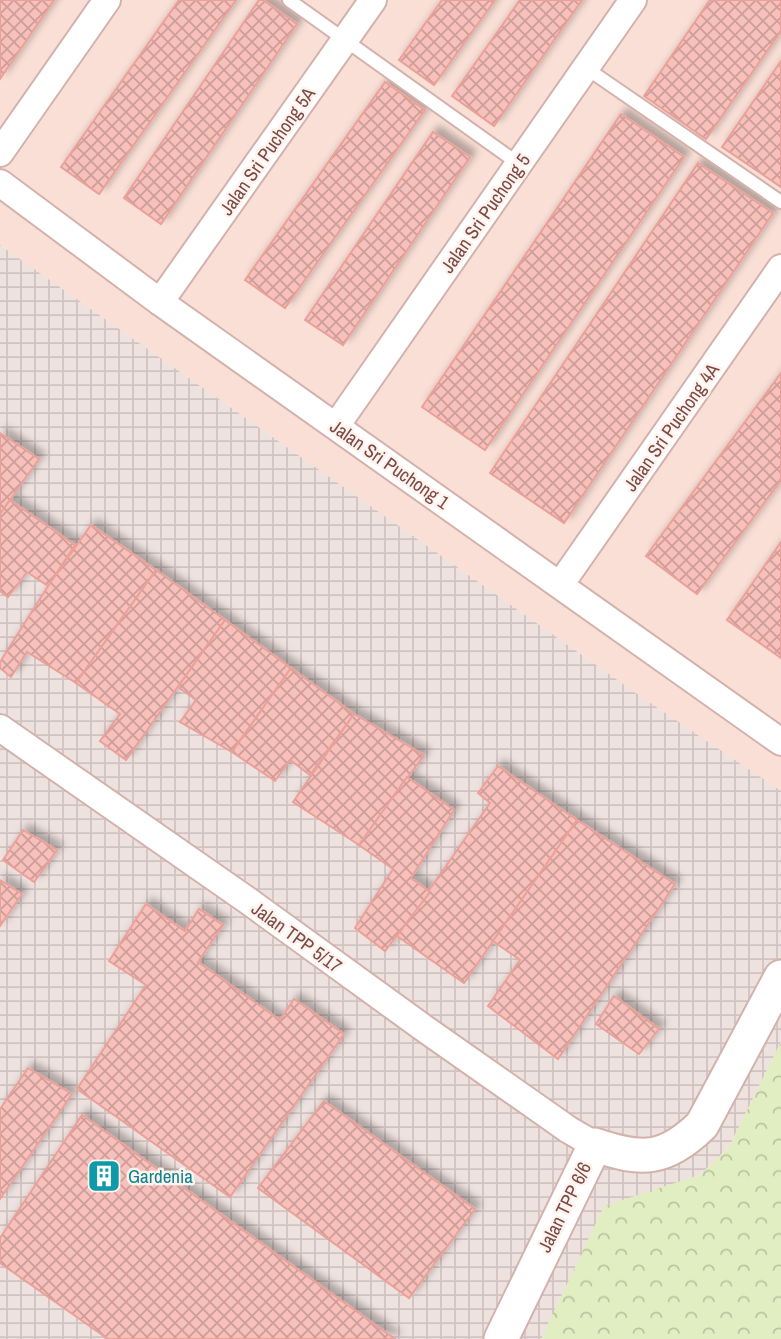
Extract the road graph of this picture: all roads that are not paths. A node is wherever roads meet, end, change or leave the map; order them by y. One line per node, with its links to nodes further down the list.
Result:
1 (107, 0): 7 (street)
2 (289, 0): 5 (lane)
3 (373, 0): 5 (street, Jalan Sri Puchong 5A)
4 (633, 0): 6 (street, Jalan Sri Puchong 5)
5 (345, 40): 8 (lane); 12 (street, Jalan Sri Puchong 5A)
6 (586, 68): 8 (street, Jalan Sri Puchong 5); 10 (lane)
7 (0, 153)
8 (519, 164): 13 (street, Jalan Sri Puchong 5)
9 (0, 183): 12 (street, Jalan Sri Puchong 1)
10 (781, 202)
11 (781, 268): 14 (street, Jalan Sri Puchong 4A)
12 (160, 302): 13 (street, Jalan Sri Puchong 1)
13 (336, 426): 14 (street, Jalan Sri Puchong 1)
14 (560, 585): 16 (street, Jalan Sri Puchong 1)
15 (0, 728): 18 (street, Jalan TPP 5/17)
16 (780, 739)
17 (781, 977): 18 (street, Jalan TPP 6/6)
18 (595, 1145): 19 (street, Jalan TPP 6/6)
19 (501, 1339)

